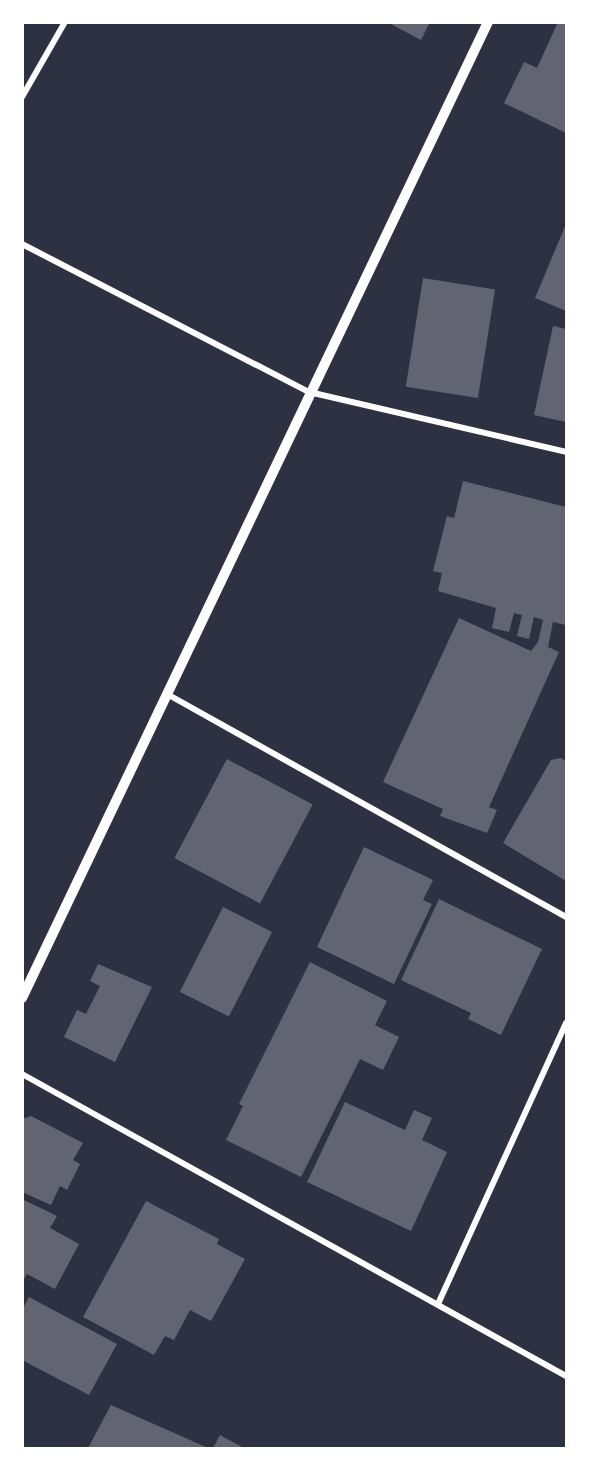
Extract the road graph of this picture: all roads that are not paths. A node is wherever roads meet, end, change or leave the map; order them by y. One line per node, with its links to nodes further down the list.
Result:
1 (65, 22): 3 (street)
2 (488, 22): 5 (street)
3 (22, 97)
4 (22, 244): 5 (street)
5 (309, 392): 6 (street); 7 (street)
6 (567, 452)
7 (167, 694): 8 (street); 9 (street)
8 (567, 917)
9 (22, 998)
10 (567, 1023): 12 (street)
11 (22, 1074): 12 (street)
12 (438, 1304): 13 (street)
13 (567, 1377)

